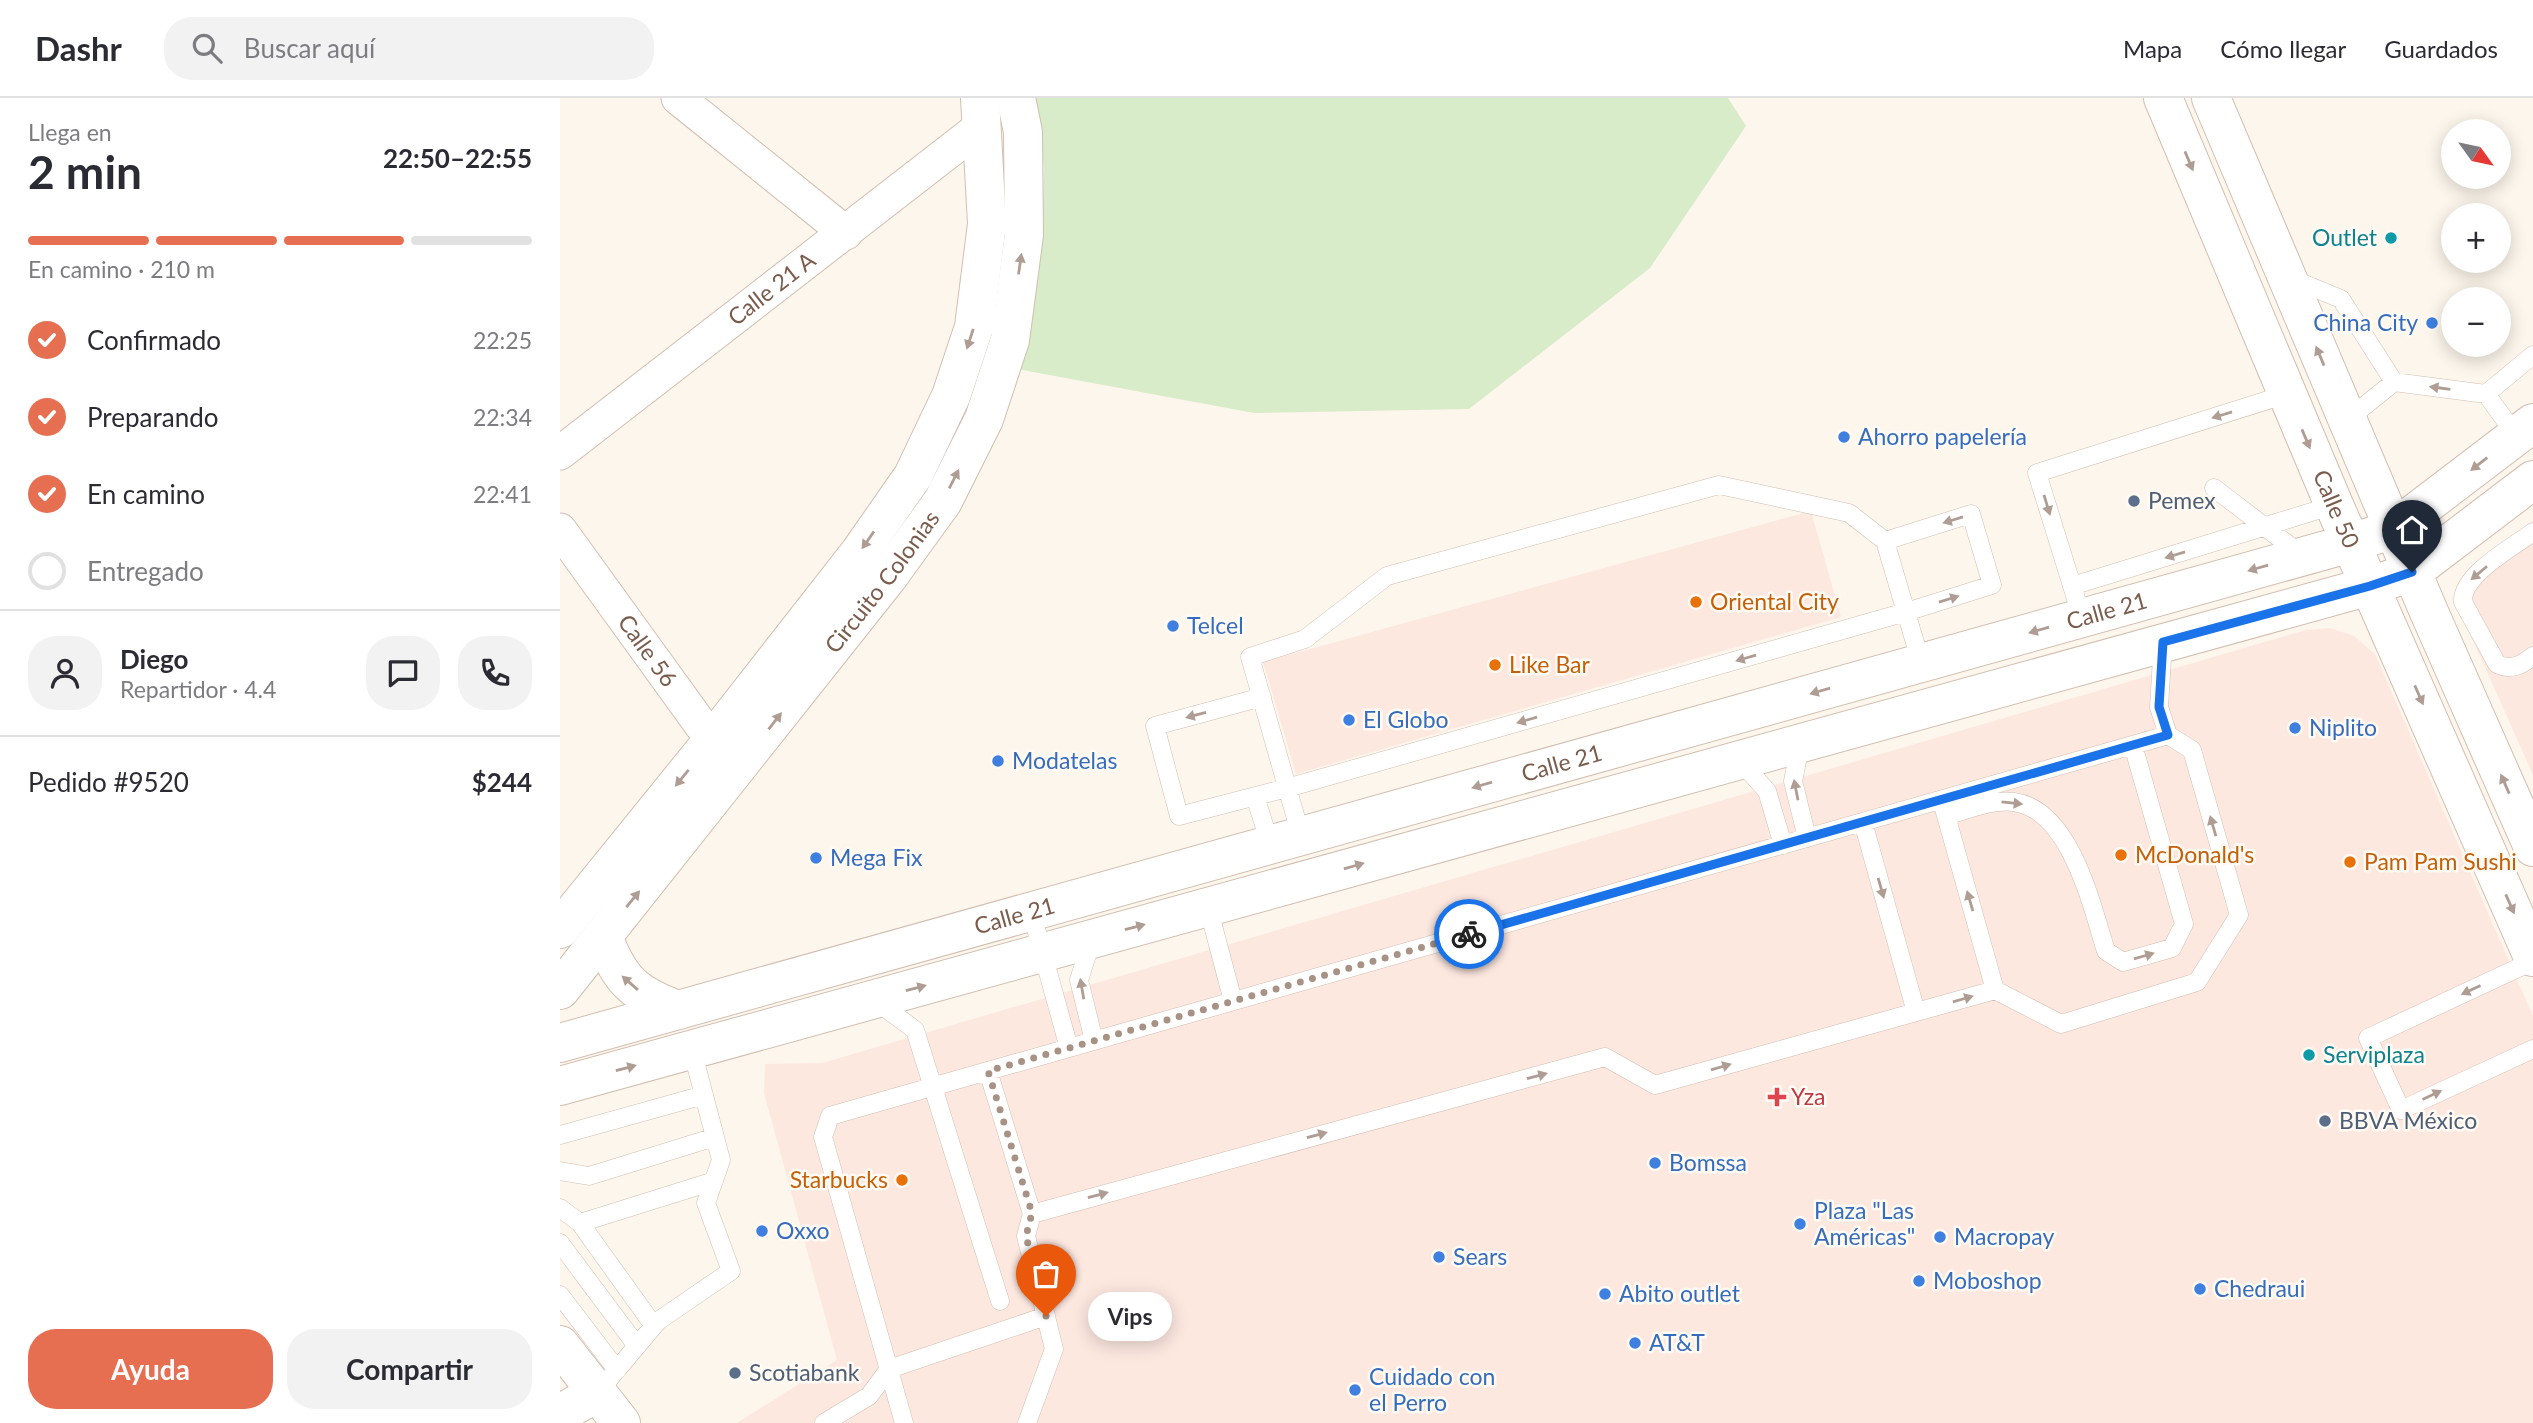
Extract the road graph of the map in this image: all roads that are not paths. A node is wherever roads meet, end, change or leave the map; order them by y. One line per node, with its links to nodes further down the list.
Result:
1 (678, 98): 6 (street)
2 (1016, 98): 38 (street, Circuito Colonias, one-way to 2)
3 (2163, 98): 10 (street, Calle 50, one-way to 10)
4 (2211, 98): 7 (street, Calle 50)
5 (982, 112): 6 (street, Calle 21 A); 34 (street, Circuito Colonias, one-way to 34)
6 (846, 233): 14 (street, Calle 21 A)
7 (2287, 277): 9 (lane); 12 (street, Calle 50, one-way to 7)
8 (2533, 355): 11 (lane)
9 (2394, 382): 11 (lane, one-way to 9); 12 (lane)
10 (2287, 394): 17 (street, Calle 50, one-way to 17); 27 (lane, one-way to 27)
11 (2486, 394): 13 (lane)
12 (2347, 420): 19 (street, Calle 50)
13 (2525, 429): 19 (street, Calle 21, one-way to 19)
14 (560, 453)
15 (2533, 481): 25 (street, Calle 21)
16 (2214, 488): 18 (lane)
17 (2334, 505): 18 (lane); 23 (street, Calle 50)
18 (2266, 526): 24 (lane); 27 (lane, one-way to 27)
19 (2394, 529): 23 (street, Calle 21); 25 (street, Calle 50)
20 (560, 530): 34 (street, Calle 56)
21 (2533, 532): 31 (lane, one-way to 31)
22 (1885, 541): 28 (lane); 28 (lane, one-way to 22); 32 (lane)
23 (2351, 543): 24 (street, Calle 21); 26 (street, Calle 50)
24 (2303, 556): 27 (street, Calle 21, one-way to 27)
25 (2412, 572): 26 (street, Calle 21); 48 (street, Calle 50, one-way to 25)
26 (2370, 586): 29 (street, Calle 21); 55 (street, Calle 50, one-way to 55)
27 (2077, 602): 30 (street, Calle 21, one-way to 30)
28 (1906, 612): 30 (lane); 39 (lane, one-way to 39)
29 (2163, 642): 33 (lane); 35 (street, Calle 21)
30 (1922, 663): 41 (street, Calle 21, one-way to 41)
31 (2531, 663)
32 (1262, 697): 39 (lane); 40 (lane, one-way to 40)
33 (2168, 735): 36 (lane); 57 (lane, one-way to 33)
34 (713, 740): 38 (street, Calle 56); 51 (street, Circuito Colonias, one-way to 51)
35 (1801, 742): 37 (street, Calle 21); 44 (lane, one-way to 35)
36 (2133, 745): 42 (lane); 42 (lane, one-way to 36)
37 (1739, 760): 46 (street, Calle 21); 47 (lane)
38 (735, 772): 52 (street, Circuito Colonias, one-way to 38)
39 (1287, 788): 40 (lane); 45 (lane)
40 (1255, 796): 45 (lane)
41 (1431, 800): 45 (street, Calle 21); 46 (street)
42 (1944, 808): 43 (lane); 57 (lane, one-way to 42)
43 (1863, 822): 44 (lane); 61 (lane, one-way to 61)
44 (1807, 838): 47 (lane)
45 (1285, 840): 50 (street, Calle 21)
46 (1443, 842): 49 (street, Calle 21, one-way to 46)
47 (1783, 845): 59 (lane)
48 (2533, 847)
49 (1208, 907): 53 (street, Calle 21, one-way to 49); 59 (lane)
50 (1031, 911): 54 (lane); 60 (street, Calle 21)
51 (560, 929)
52 (603, 936): 56 (street, Circuito Colonias); 60 (street, one-way to 52)
53 (1092, 939): 54 (street, Calle 21); 62 (lane, one-way to 53)
54 (1043, 953): 58 (street, Calle 21, one-way to 54); 64 (lane)
55 (2533, 959): 65 (lane, one-way to 65)
56 (560, 990)
57 (1995, 990): 61 (lane, one-way to 57)
58 (874, 999): 66 (street, Calle 21); 69 (lane)
59 (1233, 1001): 62 (lane)
60 (678, 1010): 63 (street, Calle 21)
61 (1916, 1012): 76 (lane, one-way to 61)
62 (1094, 1041): 64 (lane)
63 (560, 1043)
64 (1069, 1048): 67 (lane)
65 (2533, 1049)
66 (692, 1050): 68 (street, Calle 21, one-way to 66); 70 (lane)
67 (988, 1071): 69 (lane); 76 (lane)
68 (560, 1086)
69 (933, 1087): 80 (lane); 85 (lane)
70 (705, 1096): 71 (lane); 72 (lane)
71 (560, 1135)
72 (715, 1137): 73 (lane); 74 (lane)
73 (560, 1171)
74 (714, 1181): 77 (lane); 82 (lane)
75 (560, 1208): 77 (lane)
76 (1032, 1213): 81 (lane)
77 (580, 1223): 82 (lane)
78 (560, 1243): 84 (lane)
79 (560, 1295): 86 (lane)
80 (1000, 1301)
81 (1046, 1316): 85 (lane); 91 (lane)
82 (654, 1326): 84 (lane)
83 (560, 1345): 86 (street)
84 (637, 1346): 86 (lane)
85 (889, 1369): 89 (lane); 90 (lane)
86 (607, 1381): 87 (street); 88 (street)
87 (566, 1413)
88 (621, 1423)
89 (824, 1423)
90 (904, 1423)
91 (1027, 1423)

